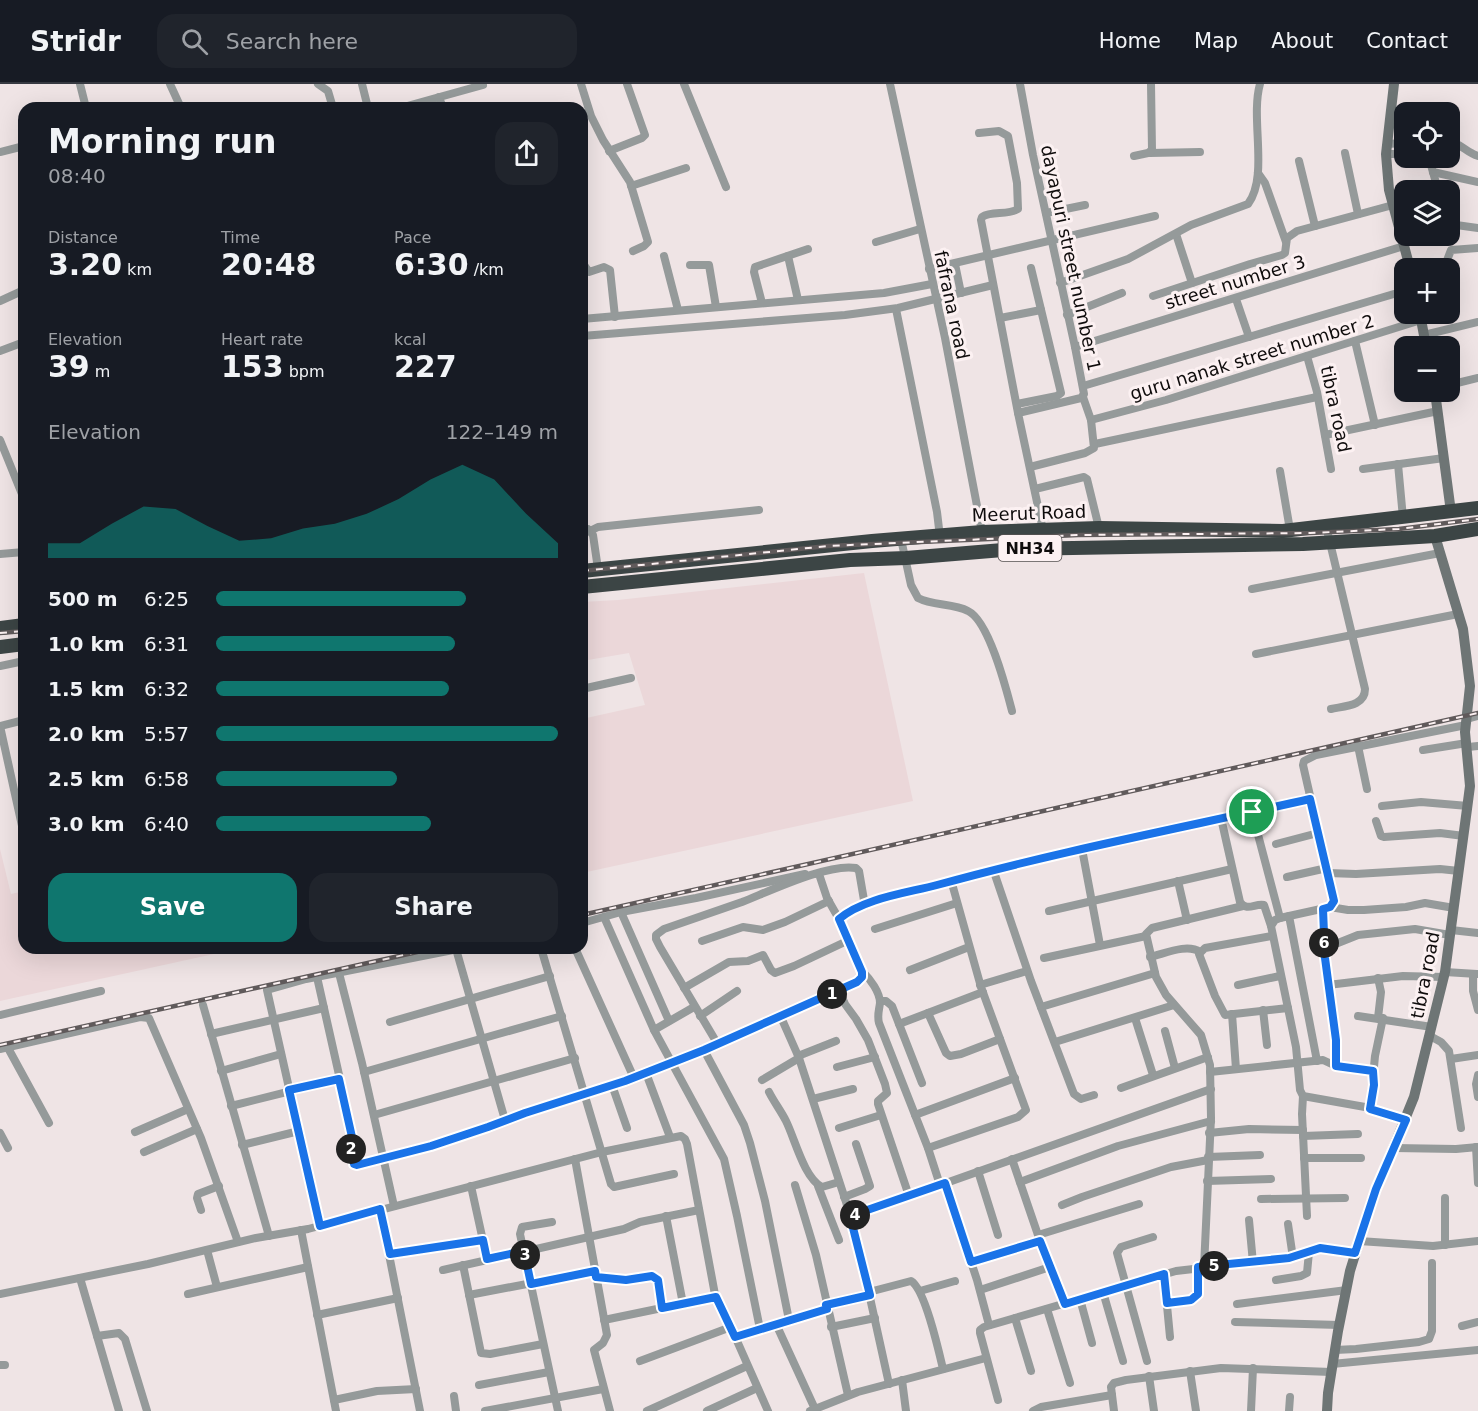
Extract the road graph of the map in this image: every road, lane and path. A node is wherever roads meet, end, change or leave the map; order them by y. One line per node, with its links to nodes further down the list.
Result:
1 (80, 84): 15 (street)
2 (170, 84): 16 (street)
3 (318, 84): 17 (street)
4 (362, 84): 18 (street)
5 (581, 84): 21 (street)
6 (627, 84): 28 (street)
7 (684, 84): 44 (street)
8 (890, 84): 54 (street, fafrana road)
9 (1020, 84): 48 (street, dayapuri street number 1)
10 (1151, 84): 32 (street)
11 (1260, 84): 40 (street)
12 (1394, 84): 27 (street)
13 (483, 85): 14 (street)
14 (439, 97): 19 (street); 20 (street)
15 (84, 102)
16 (178, 102)
17 (331, 102)
18 (366, 102)
19 (421, 102)
20 (441, 102)
21 (587, 102)
22 (588, 106): 28 (street)
23 (978, 133): 65 (street)
24 (1460, 146): 35 (street)
25 (1394, 147): 27 (street)
26 (18, 148): 30 (street)
27 (1387, 149): 29 (street); 45 (street)
28 (609, 151): 43 (street)
29 (1394, 151)
30 (0, 152)
31 (1200, 152): 32 (street)
32 (1150, 153): 34 (street)
33 (1345, 153): 49 (street)
34 (1134, 156)
35 (1478, 156)
36 (1299, 161): 51 (street)
37 (686, 168): 43 (street)
38 (1432, 168): 39 (street)
39 (1433, 172): 41 (street); 42 (street)
40 (1258, 173): 55 (street); 58 (street)
41 (1435, 180)
42 (1478, 182)
43 (631, 186): 62 (street)
44 (726, 187)
45 (1394, 202)
46 (1085, 205): 48 (street)
47 (1394, 212): 49 (street)
48 (1046, 213): 57 (street, dayapuri street number 1)
49 (1358, 214): 51 (street)
50 (1155, 216): 57 (street)
51 (1316, 226): 58 (street)
52 (1460, 226): 53 (street)
53 (1478, 228)
54 (921, 229): 56 (street); 71 (street, fafrana road)
55 (1176, 234): 73 (street); 75 (street)
56 (876, 242)
57 (1052, 242): 65 (street); 75 (street, dayapuri street number 1)
58 (1286, 242): 73 (street)
59 (1404, 246): 66 (street); 82 (street, street number 3)
60 (1478, 248): 67 (street)
61 (808, 249): 64 (street)
62 (633, 251)
63 (663, 256): 89 (street)
64 (788, 256): 83 (street); 86 (street)
65 (987, 257): 68 (street); 76 (street)
66 (1407, 258)
67 (1448, 258)
68 (955, 264): 71 (street); 79 (street)
69 (690, 265): 87 (street)
70 (1030, 268): 90 (street)
71 (929, 270): 74 (street, fafrana road)
72 (588, 271): 92 (street)
73 (1192, 283): 81 (street)
74 (932, 284): 83 (street); 84 (street, fafrana road)
75 (1060, 284): 91 (street, dayapuri street number 1)
76 (993, 285): 79 (street); 94 (street)
77 (1122, 292): 91 (street)
78 (18, 293): 85 (street)
79 (961, 293): 84 (street)
80 (1394, 294): 99 (street)
81 (1153, 296)
82 (1236, 298): 99 (street); 102 (street, street number 3)
83 (798, 300): 86 (street)
84 (935, 300): 88 (street); 139 (street, fafrana road)
85 (0, 301)
86 (762, 303): 87 (street)
87 (716, 307): 89 (street)
88 (896, 309): 97 (street); 141 (street)
89 (678, 310): 92 (street)
90 (1041, 310): 94 (street); 111 (street)
91 (1067, 315): 102 (street, dayapuri street number 1)
92 (615, 316): 93 (street)
93 (588, 318)
94 (1000, 318): 111 (street)
95 (1478, 322): 98 (street)
96 (1401, 324): 100 (street, guru nanak street number 2)
97 (588, 336)
98 (1439, 336)
99 (1249, 337): 107 (street)
100 (1355, 341): 104 (street, guru nanak street number 2); 114 (street)
101 (18, 344): 103 (street)
102 (1075, 347): 107 (street, dayapuri street number 1)
103 (0, 351)
104 (1307, 357): 108 (street, tibra road); 113 (street, guru nanak street number 2)
105 (1478, 378): 106 (street)
106 (1460, 382)
107 (1083, 387): 109 (street, dayapuri street number 1)
108 (1317, 396): 115 (street, tibra road); 117 (street)
109 (1083, 397): 111 (street, dayapuri street number 1); 113 (street)
110 (1437, 402): 112 (street)
111 (1018, 408): 122 (street)
112 (1438, 411): 114 (street); 118 (street)
113 (1091, 420): 117 (street)
114 (1376, 425): 115 (street)
115 (1325, 435): 123 (street, tibra road)
116 (0, 440): 119 (street)
117 (1095, 444): 122 (street)
118 (1444, 458): 120 (street); 130 (street)
119 (10, 464): 121 (street); 126 (street)
120 (1398, 464): 124 (street); 131 (street)
121 (0, 467)
122 (1030, 467): 127 (street)
123 (1331, 469)
124 (1363, 469)
125 (1280, 471): 137 (street)
126 (18, 484)
127 (1035, 489): 133 (street); 136 (street)
128 (1478, 508): 130 (highway, Meerut Road / NH34)
129 (759, 510): 135 (street)
130 (1451, 513): 131 (highway, Meerut Road / NH34)
131 (1403, 518): 132 (highway, Meerut Road / NH34)
132 (1326, 526): 137 (highway, Meerut Road / NH34); 143 (street)
133 (1099, 528): 136 (highway, Meerut Road / NH34); 137 (highway, Meerut Road / NH34)
134 (1478, 529): 140 (highway, Meerut Road / NH34)
135 (588, 530)
136 (1043, 530): 139 (highway, Meerut Road / NH34)
137 (1290, 530)
138 (588, 531): 150 (street)
139 (982, 532): 141 (highway, Meerut Road / NH34)
140 (1435, 536): 143 (highway, Meerut Road / NH34); 146 (street, tibra road)
141 (940, 537): 142 (highway, Meerut Road / NH34)
142 (901, 539): 144 (highway, Meerut Road / NH34); 148 (street)
143 (1330, 542): 148 (highway, Meerut Road / NH34); 152 (street)
144 (857, 543): 149 (highway); 150 (highway, Meerut Road / NH34)
145 (18, 552): 147 (street)
146 (1440, 553): 152 (street); 155 (street, tibra road)
147 (0, 554)
148 (906, 558): 149 (highway, Meerut Road / NH34); 168 (street)
149 (859, 560): 153 (highway, Meerut Road / NH34)
150 (598, 570): 151 (highway, Meerut Road / NH34)
151 (588, 571)
152 (1337, 573): 154 (street); 158 (street)
153 (588, 585)
154 (1252, 589)
155 (1458, 614): 158 (street); 165 (street, tibra road)
156 (18, 626): 157 (highway)
157 (0, 628)
158 (1353, 636): 161 (street); 167 (street)
159 (18, 645): 160 (highway)
160 (0, 647)
161 (1256, 654)
162 (18, 662): 163 (street)
163 (0, 666)
164 (631, 678): 166 (street)
165 (1474, 681): 171 (street, tibra road)
166 (588, 688)
167 (1331, 709)
168 (1012, 711)
169 (1478, 716): 171 (street)
170 (18, 722): 172 (street)
171 (1466, 722): 173 (street, tibra road); 174 (street)
172 (0, 726): 179 (street)
173 (1471, 745): 175 (street); 176 (street, tibra road)
174 (1358, 746): 177 (street); 180 (street)
175 (1423, 750)
176 (1474, 787): 183 (street, tibra road)
177 (1367, 789)
178 (18, 791): 179 (street)
179 (15, 792): 181 (street)
180 (1310, 799): 184 (street); 187 (street)
181 (18, 806)
182 (1382, 806): 183 (street)
183 (1468, 806): 188 (street, tibra road)
184 (1252, 812): 185 (street); 210 (street)
185 (1221, 818): 190 (street); 192 (street)
186 (1376, 821): 188 (street)
187 (1318, 833): 189 (street); 193 (street)
188 (1464, 836): 194 (street, tibra road)
189 (1276, 844)
190 (1082, 849): 191 (street); 200 (street)
191 (993, 869): 197 (street); 233 (street)
192 (1232, 869): 198 (street); 203 (street)
193 (1327, 870): 194 (street); 196 (street); 204 (street)
194 (1459, 871): 205 (street, tibra road)
195 (819, 874): 199 (street); 202 (street); 207 (street); 245 (street)
196 (1287, 878)
197 (951, 880): 201 (street); 202 (street)
198 (1178, 881): 200 (street); 212 (street)
199 (829, 901): 211 (street); 220 (street)
200 (1093, 901): 206 (street); 223 (street)
201 (957, 903): 215 (street); 224 (street)
202 (865, 906): 211 (street)
203 (1243, 906): 212 (street); 214 (street)
204 (1326, 908): 205 (street); 208 (street); 222 (street)
205 (1454, 908): 216 (street, tibra road)
206 (1049, 911)
207 (621, 912): 209 (street); 271 (street)
208 (1289, 916): 210 (street); 292 (street)
209 (604, 917): 213 (street); 273 (street)
210 (1280, 918): 214 (street)
211 (839, 919): 221 (street)
212 (1187, 920): 218 (street)
213 (588, 921)
214 (1271, 926): 219 (street)
215 (875, 929)
216 (1451, 932): 217 (street); 222 (street); 237 (street, tibra road)
217 (1478, 933)
218 (1146, 936): 223 (street); 230 (street)
219 (1272, 936): 225 (street); 240 (street)
220 (702, 941)
221 (847, 941): 234 (street); 245 (street)
222 (1324, 944): 244 (street)
223 (1100, 945): 231 (street)
224 (969, 947): 232 (street); 246 (street)
225 (1200, 952): 230 (street); 261 (street)
226 (434, 954): 235 (street)
227 (460, 954): 250 (street)
228 (543, 954): 239 (street)
229 (578, 954): 306 (street)
230 (1150, 957): 236 (street)
231 (1044, 958)
232 (910, 970)
233 (1027, 971): 246 (street); 255 (street)
234 (862, 972): 247 (street); 251 (street)
235 (339, 973): 241 (street); 301 (street)
236 (1155, 973): 253 (street); 255 (street)
237 (1444, 974): 238 (street); 242 (street); 275 (street, tibra road)
238 (1476, 974): 259 (street)
239 (550, 976): 250 (street); 264 (street)
240 (1280, 976): 243 (street); 257 (street)
241 (317, 977): 256 (street); 269 (street)
242 (1378, 978): 244 (street); 268 (street)
243 (1238, 985)
244 (1328, 985): 295 (street)
245 (684, 988): 254 (street)
246 (981, 988): 260 (street); 278 (street)
247 (839, 990): 263 (street); 288 (street)
248 (101, 991): 262 (street)
249 (737, 991): 265 (street)
250 (470, 998): 270 (street); 277 (street)
251 (880, 1001): 272 (street); 328 (street)
252 (203, 1005): 276 (street)
253 (1174, 1005): 267 (street); 289 (street)
254 (694, 1007): 265 (street); 271 (street)
255 (1041, 1007): 280 (street)
256 (324, 1008): 269 (street); 308 (street)
257 (1287, 1008): 258 (street); 294 (street)
258 (1263, 1010): 261 (street); 282 (street)
259 (1478, 1010)
260 (928, 1013): 272 (street); 278 (street)
261 (1232, 1014): 298 (street)
262 (0, 1015)
263 (780, 1015): 281 (street); 287 (street)
264 (562, 1016): 277 (street); 290 (street)
265 (700, 1016): 281 (street)
266 (1358, 1016): 268 (street)
267 (1135, 1018): 280 (street); 305 (street)
268 (1380, 1018): 275 (street); 300 (street)
269 (273, 1021): 276 (street); 285 (street)
270 (390, 1022)
271 (669, 1022): 273 (street)
272 (899, 1024): 311 (street)
273 (654, 1030): 293 (street)
274 (1165, 1031): 297 (street)
275 (1431, 1031): 291 (street); 330 (street, tibra road)
276 (211, 1034): 299 (street)
277 (482, 1039): 301 (street); 310 (street)
278 (1000, 1039): 307 (street)
279 (836, 1041): 287 (street)
280 (1055, 1042): 319 (street)
281 (717, 1043): 284 (street)
282 (1267, 1045)
283 (4, 1048): 324 (street); 332 (street)
284 (704, 1050): 293 (street); 447 (street)
285 (281, 1054): 299 (street); 316 (street)
286 (1478, 1055): 291 (street)
287 (798, 1057): 309 (street); 322 (street)
288 (874, 1057): 296 (street); 326 (street)
289 (1208, 1057): 297 (street); 302 (street)
290 (575, 1058): 310 (street); 318 (street)
291 (1451, 1059): 335 (street)
292 (1317, 1061): 294 (street); 295 (street)
293 (670, 1062): 303 (street); 456 (street)
294 (1297, 1063): 298 (street); 320 (street)
295 (1336, 1066): 300 (street)
296 (837, 1067)
297 (1175, 1068): 305 (street)
298 (1236, 1069): 302 (street)
299 (221, 1071): 323 (street)
300 (1373, 1071): 325 (street)
301 (364, 1072): 327 (street)
302 (1210, 1072): 315 (street)
303 (646, 1073): 306 (street); 343 (street)
304 (1478, 1075): 321 (street)
305 (1153, 1076): 313 (street)
306 (634, 1078): 312 (street)
307 (1015, 1078): 328 (street); 348 (street)
308 (339, 1079): 316 (street); 353 (street)
309 (762, 1080)
310 (495, 1081): 327 (street); 329 (street)
311 (922, 1083)
312 (612, 1085): 318 (street); 333 (street)
313 (1121, 1088)
314 (853, 1089): 322 (street)
315 (1211, 1089): 331 (street); 358 (street)
316 (289, 1090): 323 (street); 337 (street)
317 (769, 1092): 370 (street)
318 (585, 1094): 329 (street); 351 (street)
319 (1094, 1095)
320 (1303, 1096): 325 (street); 341 (street)
321 (1478, 1097)
322 (813, 1100): 363 (street)
323 (231, 1106): 345 (street)
324 (189, 1109): 336 (street); 339 (street)
325 (1370, 1109): 330 (street)
326 (881, 1114): 334 (street); 371 (street)
327 (374, 1115): 353 (street)
328 (915, 1115): 348 (street)
329 (505, 1120): 353 (street)
330 (1406, 1120): 349 (street, tibra road)
331 (1210, 1121): 340 (street); 364 (street)
332 (49, 1123)
333 (627, 1128)
334 (839, 1128)
335 (1461, 1128)
336 (197, 1129): 350 (street); 368 (street)
337 (299, 1131): 345 (street); 389 (street)
338 (0, 1132): 347 (street)
339 (135, 1132)
340 (1209, 1133): 341 (street); 354 (street)
341 (1303, 1133): 342 (street); 355 (street)
342 (1358, 1134)
343 (670, 1137): 351 (street); 382 (street)
344 (856, 1144): 372 (street)
345 (242, 1145): 392 (street)
346 (1477, 1147): 349 (street); 365 (street)
347 (8, 1148)
348 (928, 1148): 366 (street)
349 (1394, 1148): 398 (street, tibra road)
350 (144, 1152)
351 (602, 1152): 357 (street); 360 (street)
352 (1260, 1155): 354 (street)
353 (384, 1158): 379 (street)
354 (1208, 1158): 362 (street); 378 (street)
355 (1304, 1158): 356 (street); 376 (street)
356 (1361, 1158)
357 (574, 1159): 369 (street); 393 (street)
358 (1012, 1159): 359 (street); 364 (street)
359 (978, 1171): 366 (street); 391 (street)
360 (674, 1174)
361 (1271, 1179): 362 (street)
362 (1207, 1181): 415 (street)
363 (839, 1182): 370 (street); 372 (street)
364 (1020, 1182): 395 (street)
365 (1478, 1183)
366 (943, 1184): 371 (street); 409 (street)
367 (795, 1185): 440 (street)
368 (219, 1186): 381 (street); 400 (street)
369 (471, 1186): 379 (street); 396 (street)
370 (818, 1186): 397 (street)
371 (909, 1196): 384 (street)
372 (844, 1197): 384 (street)
373 (1345, 1198): 376 (street)
374 (1445, 1198): 401 (street)
375 (1260, 1199): 376 (street)
376 (1305, 1199): 385 (street)
377 (1139, 1204): 395 (street)
378 (1062, 1205)
379 (394, 1206): 380 (street)
380 (380, 1209): 389 (street); 406 (street)
381 (201, 1210)
382 (699, 1210): 383 (street); 433 (street)
383 (666, 1216): 393 (street); 437 (street)
384 (850, 1216): 431 (street)
385 (1307, 1216)
386 (1249, 1220): 410 (street)
387 (552, 1222): 403 (street)
388 (1288, 1224): 407 (street)
389 (320, 1226): 390 (street)
390 (301, 1230): 392 (street); 413 (street)
391 (998, 1235)
392 (269, 1236): 400 (street)
393 (589, 1236): 403 (street); 417 (street)
394 (1153, 1237): 423 (street)
395 (1039, 1238): 409 (street); 414 (street)
396 (483, 1240): 406 (street); 408 (street)
397 (839, 1240)
398 (1359, 1241): 401 (street); 405 (street, tibra road)
399 (1478, 1241): 401 (street)
400 (238, 1242): 402 (street)
401 (1445, 1245)
402 (207, 1250): 419 (street); 424 (street)
403 (524, 1251): 408 (street); 422 (street)
404 (1309, 1252): 405 (street); 407 (street); 420 (street)
405 (1355, 1253): 426 (street, tibra road)
406 (390, 1254): 434 (street)
407 (1293, 1258): 410 (street)
408 (487, 1259): 412 (street)
409 (971, 1262): 425 (street)
410 (1253, 1263): 415 (street)
411 (1432, 1263): 462 (street)
412 (463, 1265): 416 (street); 432 (street)
413 (308, 1267): 424 (street); 443 (street)
414 (1050, 1267): 425 (street); 438 (street)
415 (1201, 1267): 418 (street); 436 (street)
416 (443, 1270)
417 (596, 1274): 422 (street); 441 (street); 446 (street)
418 (1164, 1274): 423 (street); 436 (street)
419 (80, 1278): 429 (street); 457 (street)
420 (1276, 1280)
421 (955, 1281): 427 (street)
422 (531, 1284): 432 (street); 461 (street)
423 (1125, 1285): 428 (street); 467 (street)
424 (217, 1287): 430 (street)
425 (980, 1290): 451 (street)
426 (1347, 1290): 439 (street); 452 (street, tibra road)
427 (920, 1291): 431 (street); 471 (street)
428 (1103, 1292): 435 (street); 466 (street)
429 (0, 1294)
430 (188, 1294)
431 (869, 1294): 440 (street); 444 (street)
432 (469, 1295): 461 (street)
433 (716, 1297): 437 (street); 455 (street)
434 (398, 1298): 443 (street); 481 (street)
435 (1080, 1299): 438 (street); 460 (street)
436 (1167, 1303): 459 (street)
437 (683, 1304): 441 (street)
438 (1065, 1304): 442 (street)
439 (1237, 1304)
440 (826, 1307): 447 (street); 454 (street)
441 (662, 1308): 446 (street)
442 (1047, 1309): 445 (street); 477 (street)
443 (317, 1315): 488 (street)
444 (874, 1318): 454 (street); 478 (street)
445 (1015, 1318): 451 (street); 472 (street)
446 (604, 1320): 482 (street)
447 (789, 1320): 450 (street)
448 (1235, 1322): 452 (street)
449 (1478, 1322): 453 (street)
450 (776, 1324): 456 (street); 490 (street)
451 (989, 1325): 464 (street)
452 (1339, 1325): 462 (street, tibra road)
453 (1462, 1326)
454 (831, 1327): 483 (street)
455 (731, 1328): 458 (street); 465 (street)
456 (760, 1329): 458 (street)
457 (97, 1336): 491 (street); 492 (street)
458 (735, 1337): 468 (street)
459 (1170, 1337)
460 (1092, 1343)
461 (543, 1344): 474 (street)
462 (1335, 1350): 470 (street, tibra road)
463 (1478, 1350): 470 (street)
464 (986, 1358): 471 (street); 489 (street)
465 (640, 1361)
466 (1123, 1361)
467 (1147, 1361)
468 (747, 1366): 480 (street); 499 (street)
469 (1253, 1368): 470 (street); 473 (street); 507 (street)
470 (1332, 1368): 509 (street, tibra road)
471 (943, 1369): 476 (street)
472 (1031, 1371)
473 (1190, 1371): 475 (street); 506 (street)
474 (549, 1372): 479 (street); 487 (street)
475 (1149, 1377): 484 (street); 505 (street)
476 (902, 1380): 478 (street); 502 (street)
477 (1070, 1383)
478 (889, 1384): 483 (street)
479 (479, 1385)
480 (757, 1388): 500 (street); 501 (street)
481 (416, 1389): 488 (street); 494 (street)
482 (603, 1389): 487 (street); 498 (street)
483 (848, 1395): 490 (street)
484 (1112, 1395): 503 (street); 504 (street)
485 (454, 1396): 495 (street)
486 (1290, 1397): 508 (street)
487 (556, 1399): 496 (street); 497 (street)
488 (334, 1400): 493 (street)
489 (998, 1400)
490 (812, 1410)
491 (118, 1411)
492 (147, 1411)
493 (336, 1411)
494 (420, 1411)
495 (456, 1411)
496 (484, 1411)
497 (558, 1411)
498 (610, 1411)
499 (647, 1411)
500 (707, 1411)
501 (768, 1411)
502 (906, 1411)
503 (1033, 1411)
504 (1114, 1411)
505 (1154, 1411)
506 (1196, 1411)
507 (1251, 1411)
508 (1289, 1411)
509 (1327, 1411)

